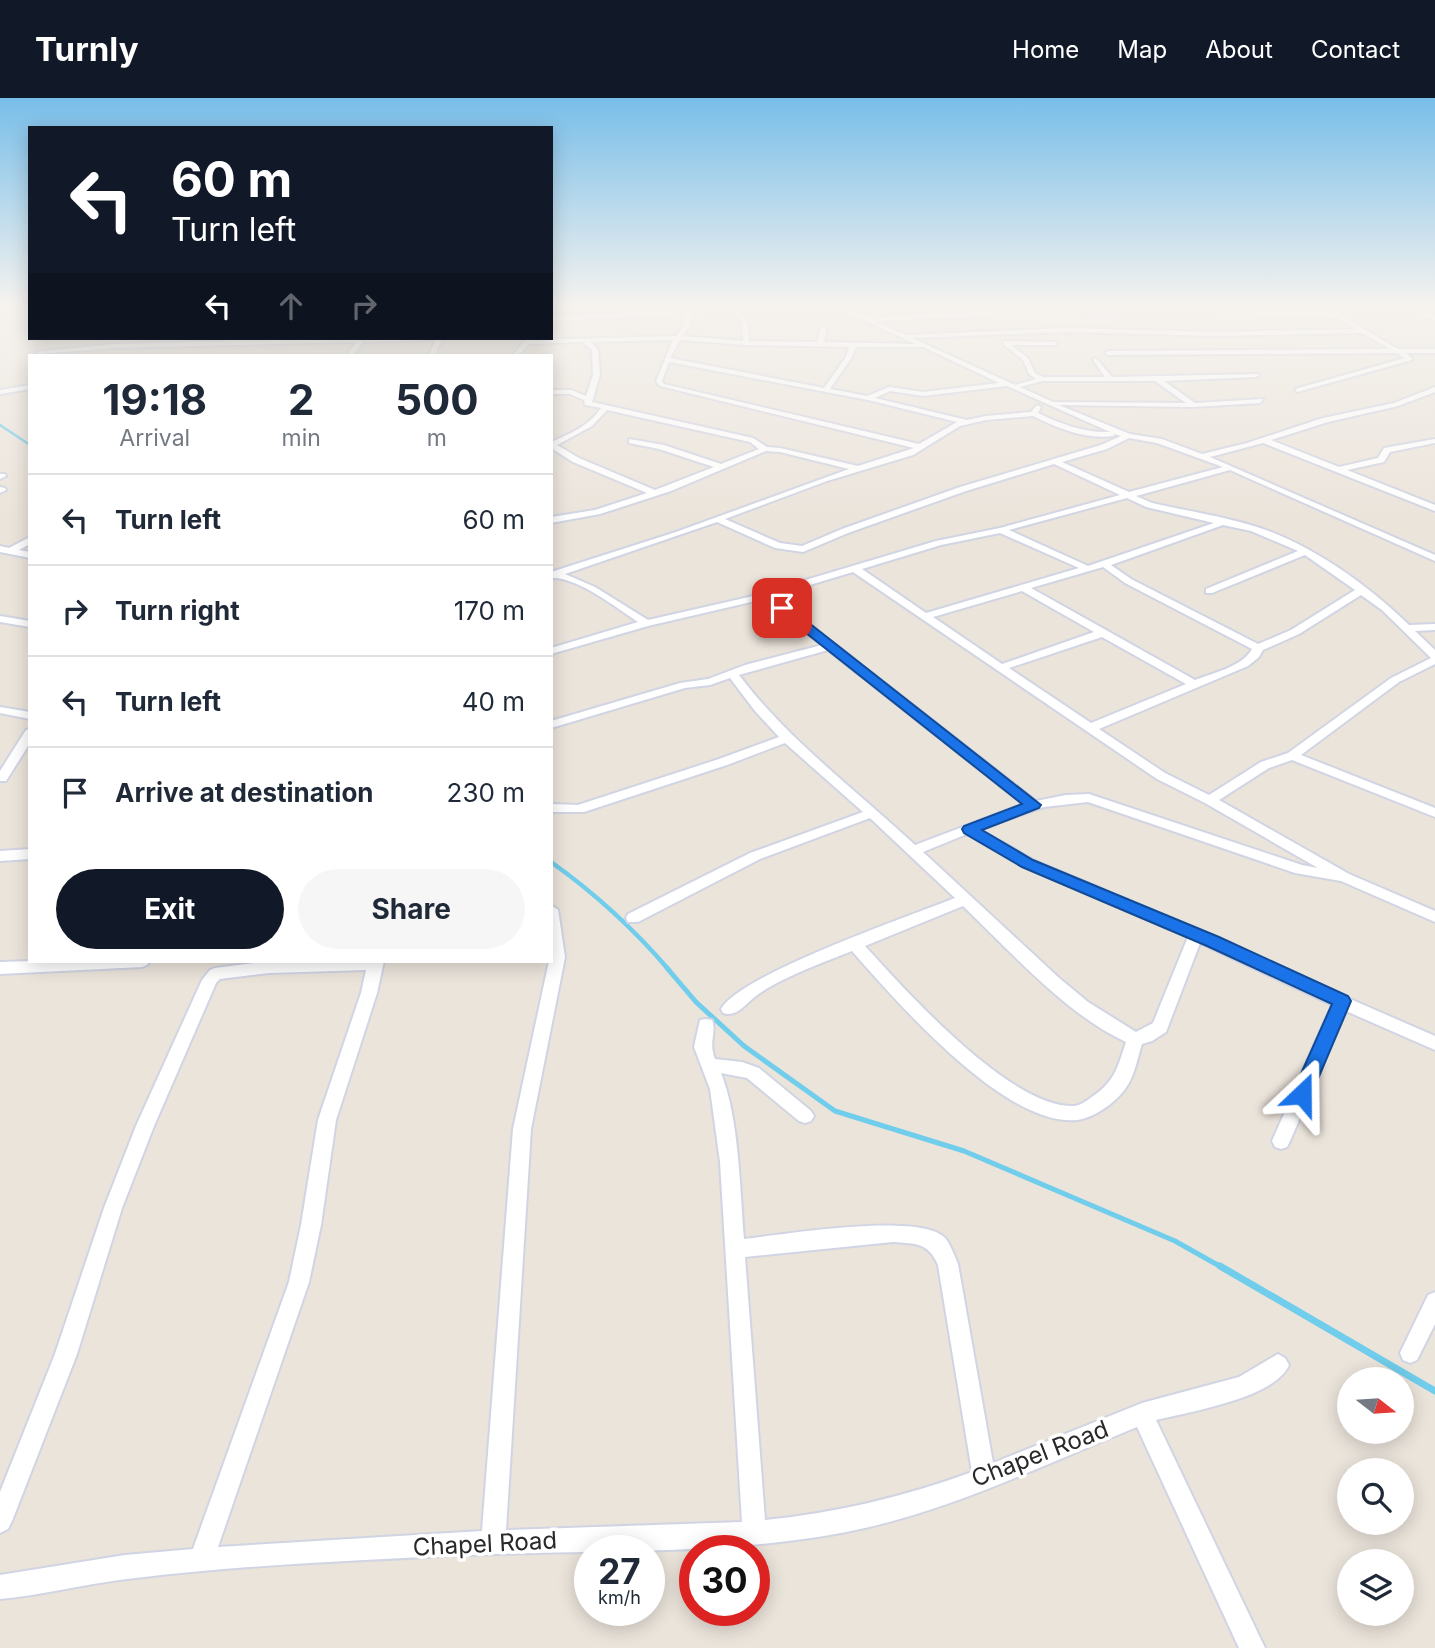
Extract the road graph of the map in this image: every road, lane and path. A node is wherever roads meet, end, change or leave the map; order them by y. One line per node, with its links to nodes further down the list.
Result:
1 (597, 376): 23 (street)
2 (661, 376): 39 (street)
3 (754, 376): 17 (street)
4 (836, 376): 17 (street)
5 (992, 376): 14 (street)
6 (1037, 376): 10 (street)
7 (1108, 376): 11 (street)
8 (1224, 376): 12 (street)
9 (1347, 376): 19 (street)
10 (1042, 379): 11 (street); 14 (street)
11 (1110, 379): 12 (street)
12 (1157, 379): 27 (street)
13 (892, 381): 18 (street)
14 (1011, 385): 18 (street); 25 (street)
15 (28, 387): 20 (street)
16 (1435, 389): 34 (street)
17 (826, 390): 22 (street)
18 (894, 390): 22 (street)
19 (1297, 390)
20 (0, 392)
21 (553, 392): 23 (street)
22 (868, 398): 30 (street)
23 (588, 399): 28 (street)
24 (1260, 401): 27 (street)
25 (1049, 403): 26 (street); 29 (street); 31 (street)
26 (1092, 404): 27 (street); 31 (street)
27 (1193, 404)
28 (605, 407): 37 (street); 40 (street)
29 (1034, 414): 30 (street); 32 (street)
30 (966, 422): 39 (street)
31 (1107, 428): 32 (street)
32 (1116, 432): 33 (street)
33 (1128, 436): 41 (street); 42 (street)
34 (1263, 440): 41 (street); 46 (street)
35 (632, 441): 43 (street)
36 (1435, 441): 46 (street)
37 (553, 444)
38 (553, 445): 47 (street)
39 (921, 447): 45 (street)
40 (765, 449): 43 (street); 45 (street)
41 (1198, 456): 44 (street)
42 (1056, 462): 48 (street); 50 (street)
43 (721, 467): 47 (street)
44 (1231, 467): 48 (street); 58 (street)
45 (856, 468): 50 (street)
46 (1340, 469): 49 (street)
47 (654, 493): 51 (street)
48 (1125, 495): 52 (street); 53 (street)
49 (1435, 508)
50 (718, 519): 62 (street)
51 (553, 520)
52 (1220, 523): 56 (street); 59 (street)
53 (1001, 530): 60 (street); 61 (street)
54 (28, 541): 55 (street)
55 (5, 550): 57 (street)
56 (1306, 551): 64 (street); 65 (street)
57 (28, 555)
58 (1435, 558)
59 (1104, 564): 60 (street); 75 (street)
60 (1086, 568): 63 (street)
61 (855, 569): 66 (street); 67 (street)
62 (553, 574): 69 (street)
63 (1022, 587): 67 (street); 73 (street)
64 (1209, 591)
65 (1361, 591): 72 (street); 75 (street)
66 (765, 596): 69 (street); 74 (street)
67 (926, 616): 78 (street)
68 (0, 619): 70 (street)
69 (646, 623): 76 (street)
70 (28, 624)
71 (1435, 627): 72 (street)
72 (1407, 628): 77 (street)
73 (1102, 633): 78 (street); 80 (street)
74 (830, 646): 79 (street); 90 (street)
75 (1258, 648): 80 (street)
76 (553, 650)
77 (1435, 658): 87 (street)
78 (1000, 668): 84 (street)
79 (733, 674): 83 (street); 86 (street)
80 (1192, 683): 84 (street)
81 (0, 710): 82 (street)
82 (28, 716)
83 (553, 724)
84 (1093, 727): 89 (street)
85 (28, 736): 88 (street)
86 (787, 738): 91 (street); 93 (street)
87 (1292, 756): 89 (street); 92 (street)
88 (2, 778)
89 (1210, 800): 98 (street)
90 (1033, 805): 94 (street); 98 (street)
91 (553, 808)
92 (1434, 810)
93 (872, 813): 95 (street); 101 (street)
94 (970, 829): 95 (street); 103 (street)
95 (912, 851): 99 (street)
96 (28, 854): 97 (street)
97 (0, 856)
98 (1344, 877): 100 (street)
99 (964, 900): 104 (street); 112 (street)
100 (1435, 917)
101 (633, 918)
102 (553, 926): 125 (street)
103 (1196, 935): 109 (street); 112 (street)
104 (854, 944): 110 (street); 112 (street)
105 (81, 963): 108 (street)
106 (355, 963): 123 (street)
107 (376, 963): 126 (street)
108 (0, 968)
109 (1342, 1001): 113 (street); 116 (street)
110 (729, 1009)
111 (706, 1025): 114 (street)
112 (1135, 1039)
113 (1435, 1043)
114 (709, 1066): 115 (street); 117 (street)
115 (804, 1116)
116 (1282, 1141)
117 (734, 1249): 122 (street); 124 (street)
118 (1435, 1302): 119 (street)
119 (1410, 1353)
120 (1278, 1365): 121 (street, Chapel Road)
121 (1142, 1414): 122 (street, Chapel Road); 128 (street)
122 (984, 1477): 124 (street, Chapel Road)
123 (0, 1521)
124 (754, 1531): 125 (street, Chapel Road)
125 (493, 1542): 126 (street, Chapel Road)
126 (201, 1561): 127 (street, Chapel Road)
127 (0, 1587)
128 (1252, 1648)

